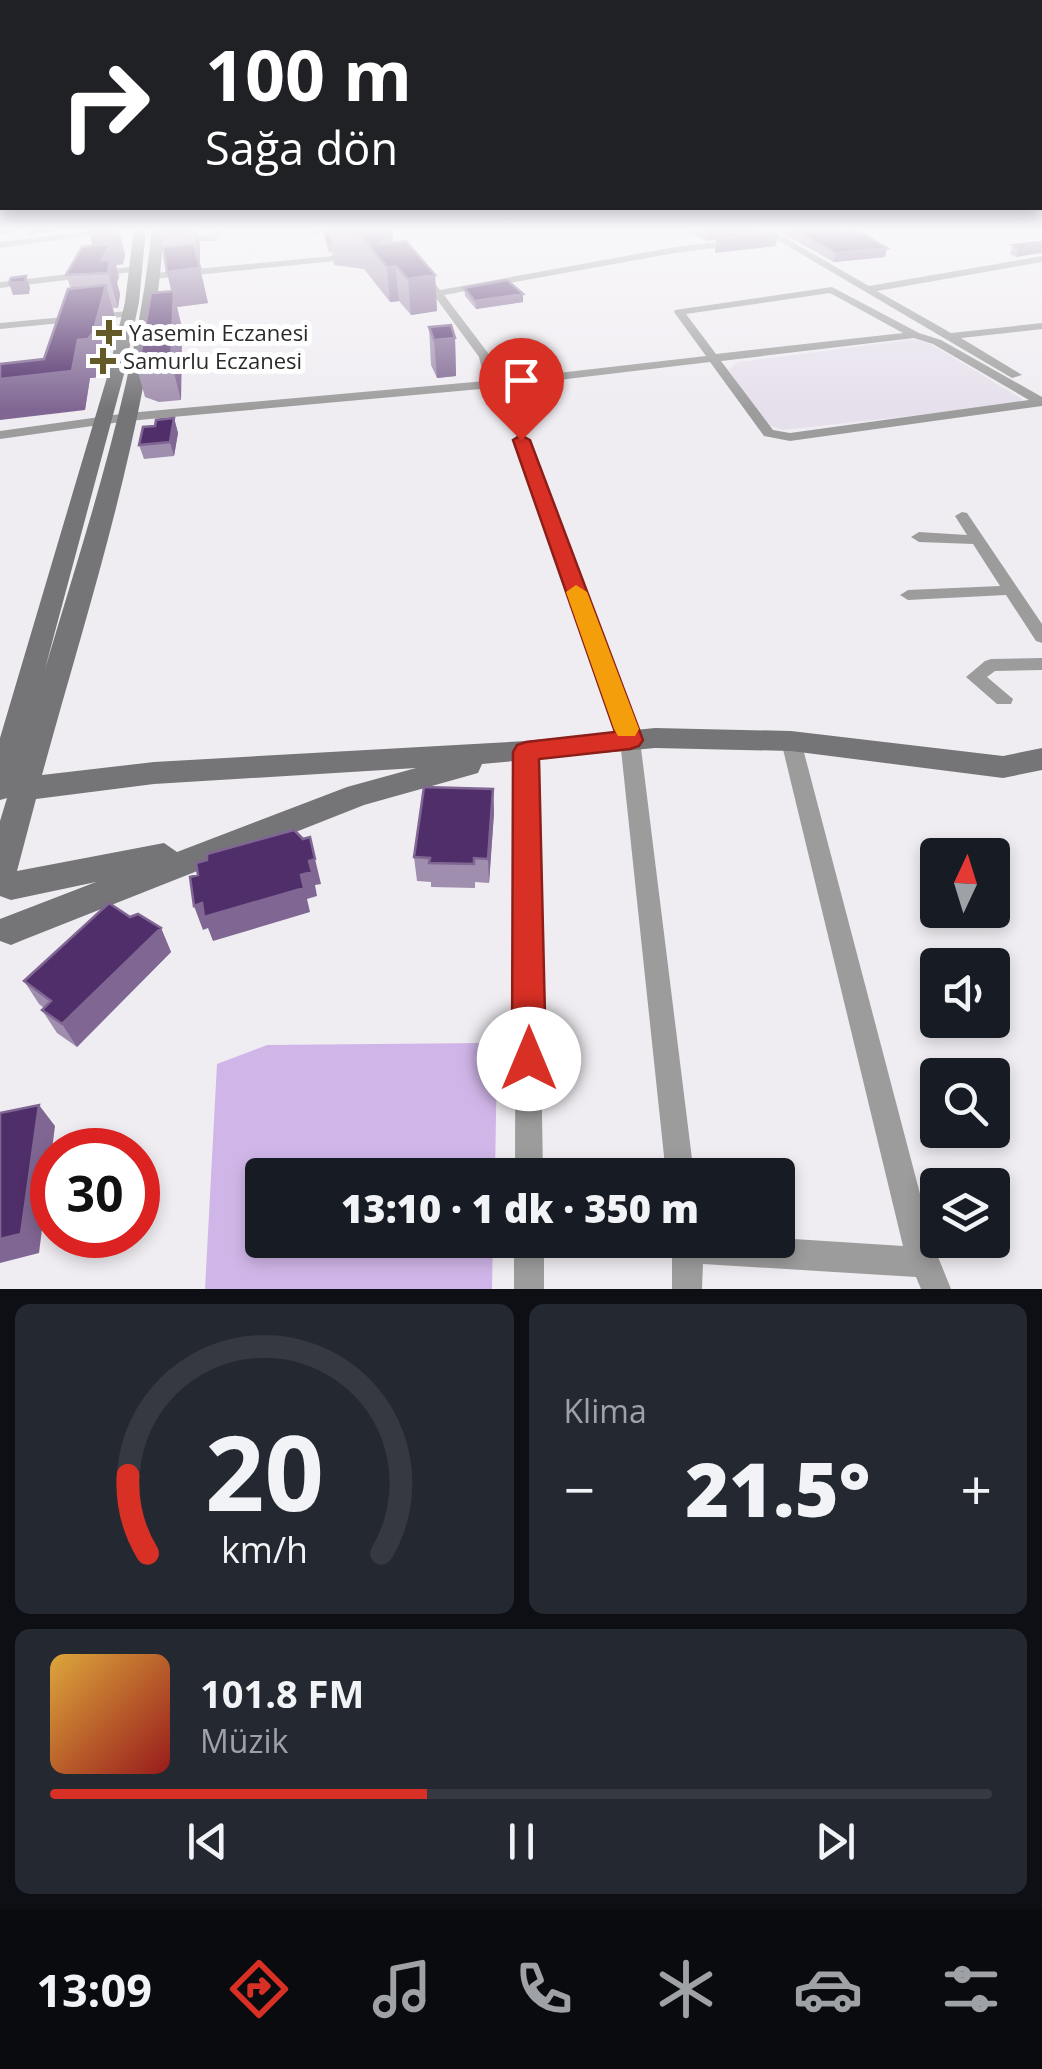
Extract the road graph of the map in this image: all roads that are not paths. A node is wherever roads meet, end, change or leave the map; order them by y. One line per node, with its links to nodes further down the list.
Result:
1 (139, 288): 8 (main road)
2 (143, 288): 17 (main road)
3 (436, 288): 7 (street)
4 (463, 288): 7 (street)
5 (875, 288): 6 (street)
6 (870, 289): 12 (street)
7 (440, 292): 14 (street)
8 (128, 314): 9 (street); 17 (main road)
9 (0, 326)
10 (1042, 326): 12 (street)
11 (915, 335): 13 (street); 13 (street); 16 (street)
12 (952, 336): 15 (street)
13 (715, 358): 14 (street); 16 (street)
14 (492, 384): 17 (street); 27 (lane)
15 (1042, 390)
16 (1042, 402)
17 (117, 419): 18 (street); 31 (main road)
18 (0, 434)
19 (962, 516): 21 (street)
20 (919, 537): 21 (street)
21 (978, 540): 22 (street)
22 (1011, 590): 23 (street); 24 (street)
23 (908, 595)
24 (1042, 638)
25 (1042, 664): 26 (street)
26 (1004, 699)
27 (630, 740): 28 (main road); 29 (main road); 36 (street)
28 (791, 741): 30 (main road); 40 (street)
29 (526, 752): 31 (main road); 32 (main road); 35 (street)
30 (1042, 759)
31 (11, 789): 33 (main road)
32 (218, 847): 33 (main road); 34 (main road)
33 (4, 880): 34 (main road)
34 (3, 940)
35 (529, 1158)
36 (678, 1158)
37 (529, 1258): 41 (street)
38 (687, 1258): 42 (street)
39 (795, 1258): 40 (street)
40 (930, 1275)
41 (529, 1289)
42 (687, 1289)

